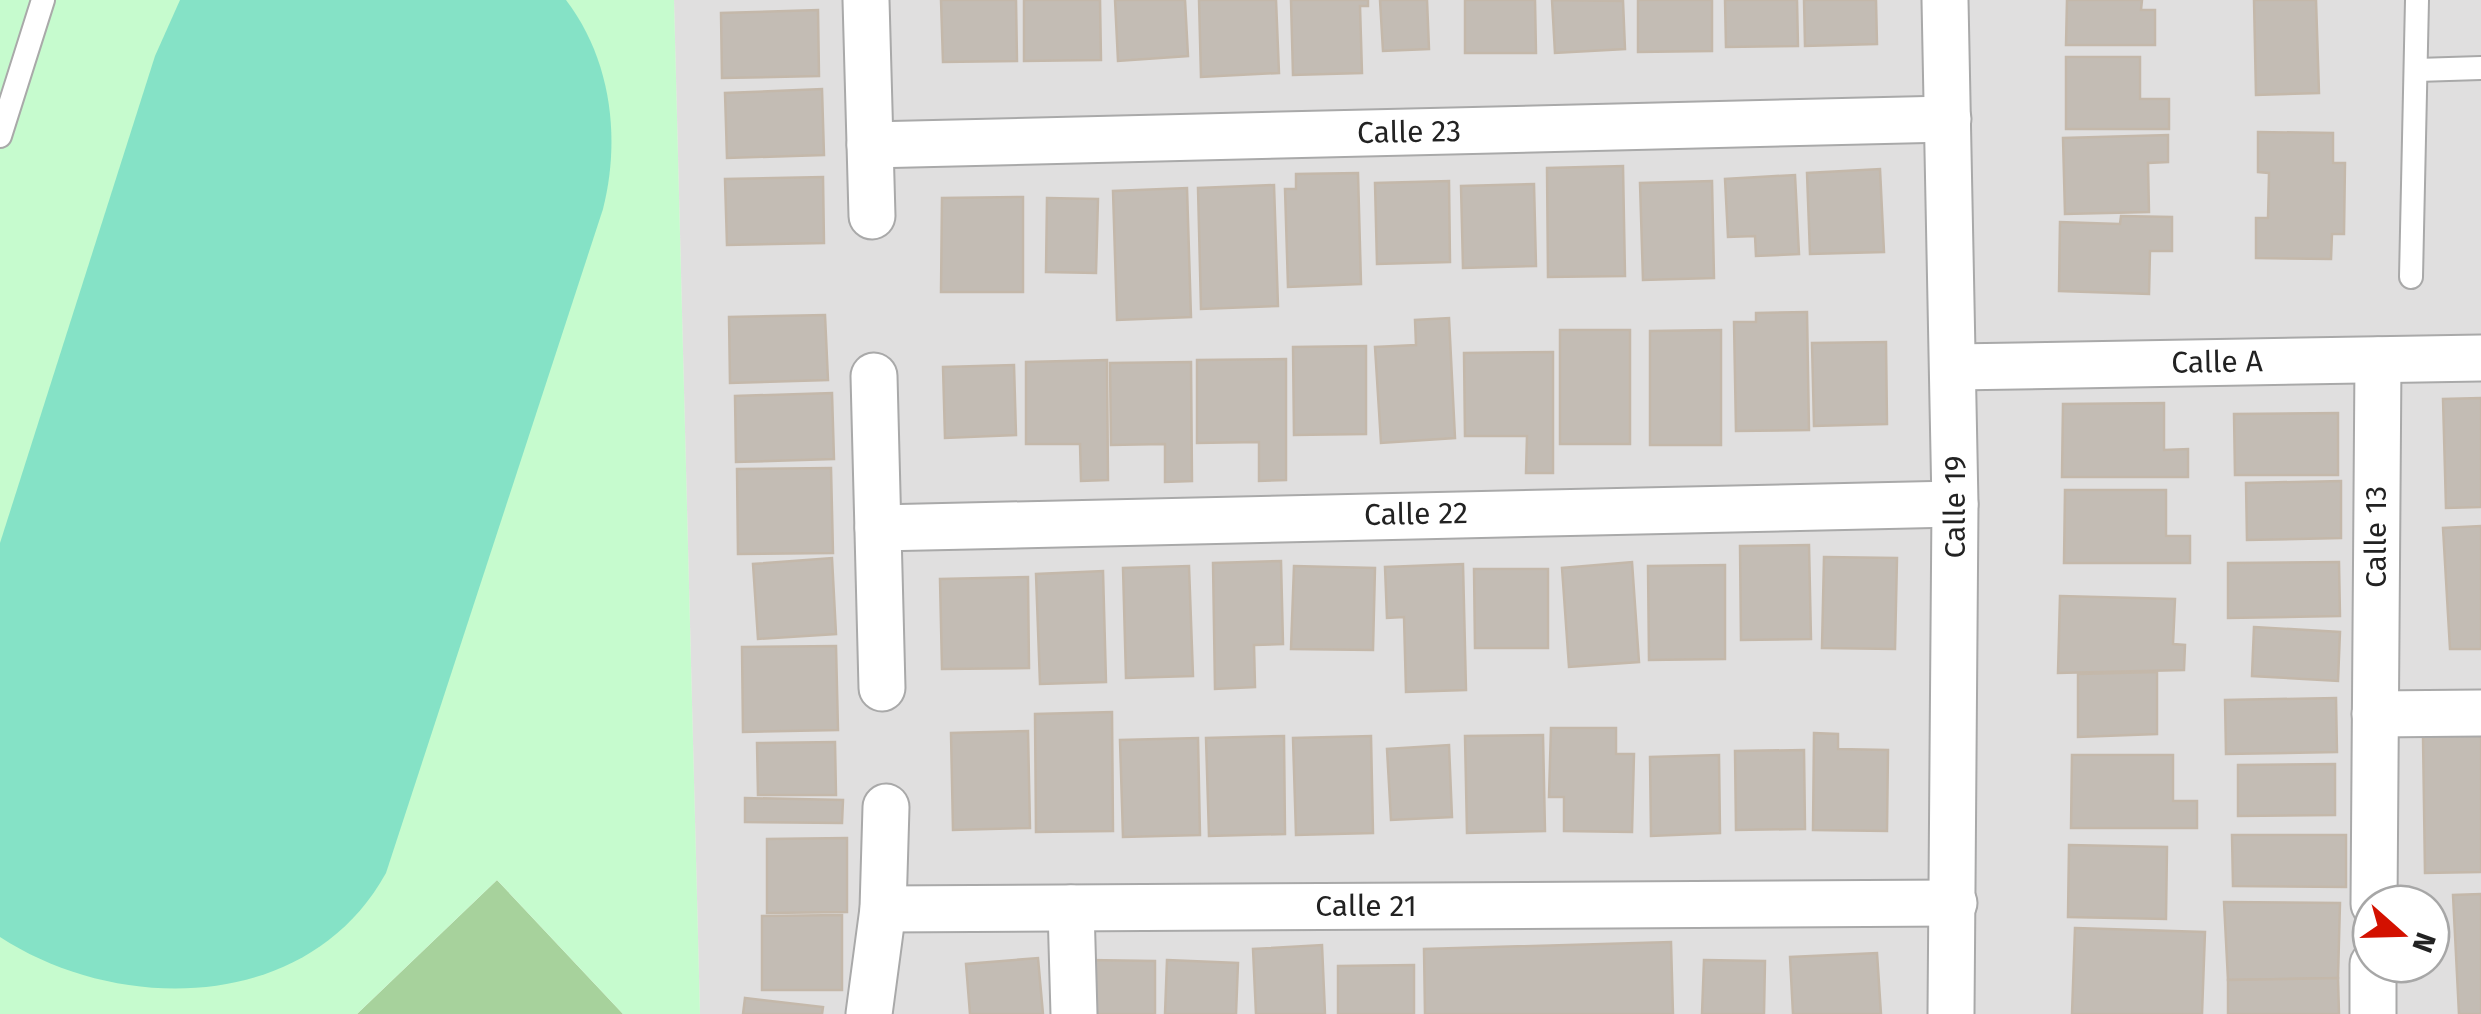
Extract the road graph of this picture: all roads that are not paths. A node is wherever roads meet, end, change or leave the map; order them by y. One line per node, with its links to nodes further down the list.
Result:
1 (43, 0): 8 (lane)
2 (866, 0): 9 (street)
3 (1945, 0): 7 (street, Calle 19)
4 (2416, 0): 6 (lane)
5 (2481, 68): 6 (lane)
6 (2418, 70): 11 (lane)
7 (1948, 119): 9 (street, Calle 23); 14 (street, Calle 19)
8 (0, 136)
9 (870, 144): 10 (street)
10 (872, 216)
11 (2411, 277)
12 (2481, 358): 13 (street, Calle A)
13 (2378, 360): 14 (street, Calle A); 20 (street, Calle 13)
14 (1954, 367): 16 (street, Calle 19)
15 (874, 376): 17 (street)
16 (1955, 504): 17 (street, Calle 22); 23 (street, Calle 19)
17 (878, 528): 18 (street)
18 (882, 688)
19 (2481, 713): 20 (street)
20 (2375, 714): 22 (street, Calle 13)
21 (886, 807): 25 (street)
22 (2374, 884)
23 (1954, 904): 24 (street, Calle 21); 29 (street, Calle 19)
24 (1071, 908): 25 (street, Calle 21); 28 (street)
25 (884, 909): 27 (street)
26 (2374, 984): 30 (street)
27 (869, 1014)
28 (1074, 1014)
29 (1951, 1014)
30 (2373, 1014)

